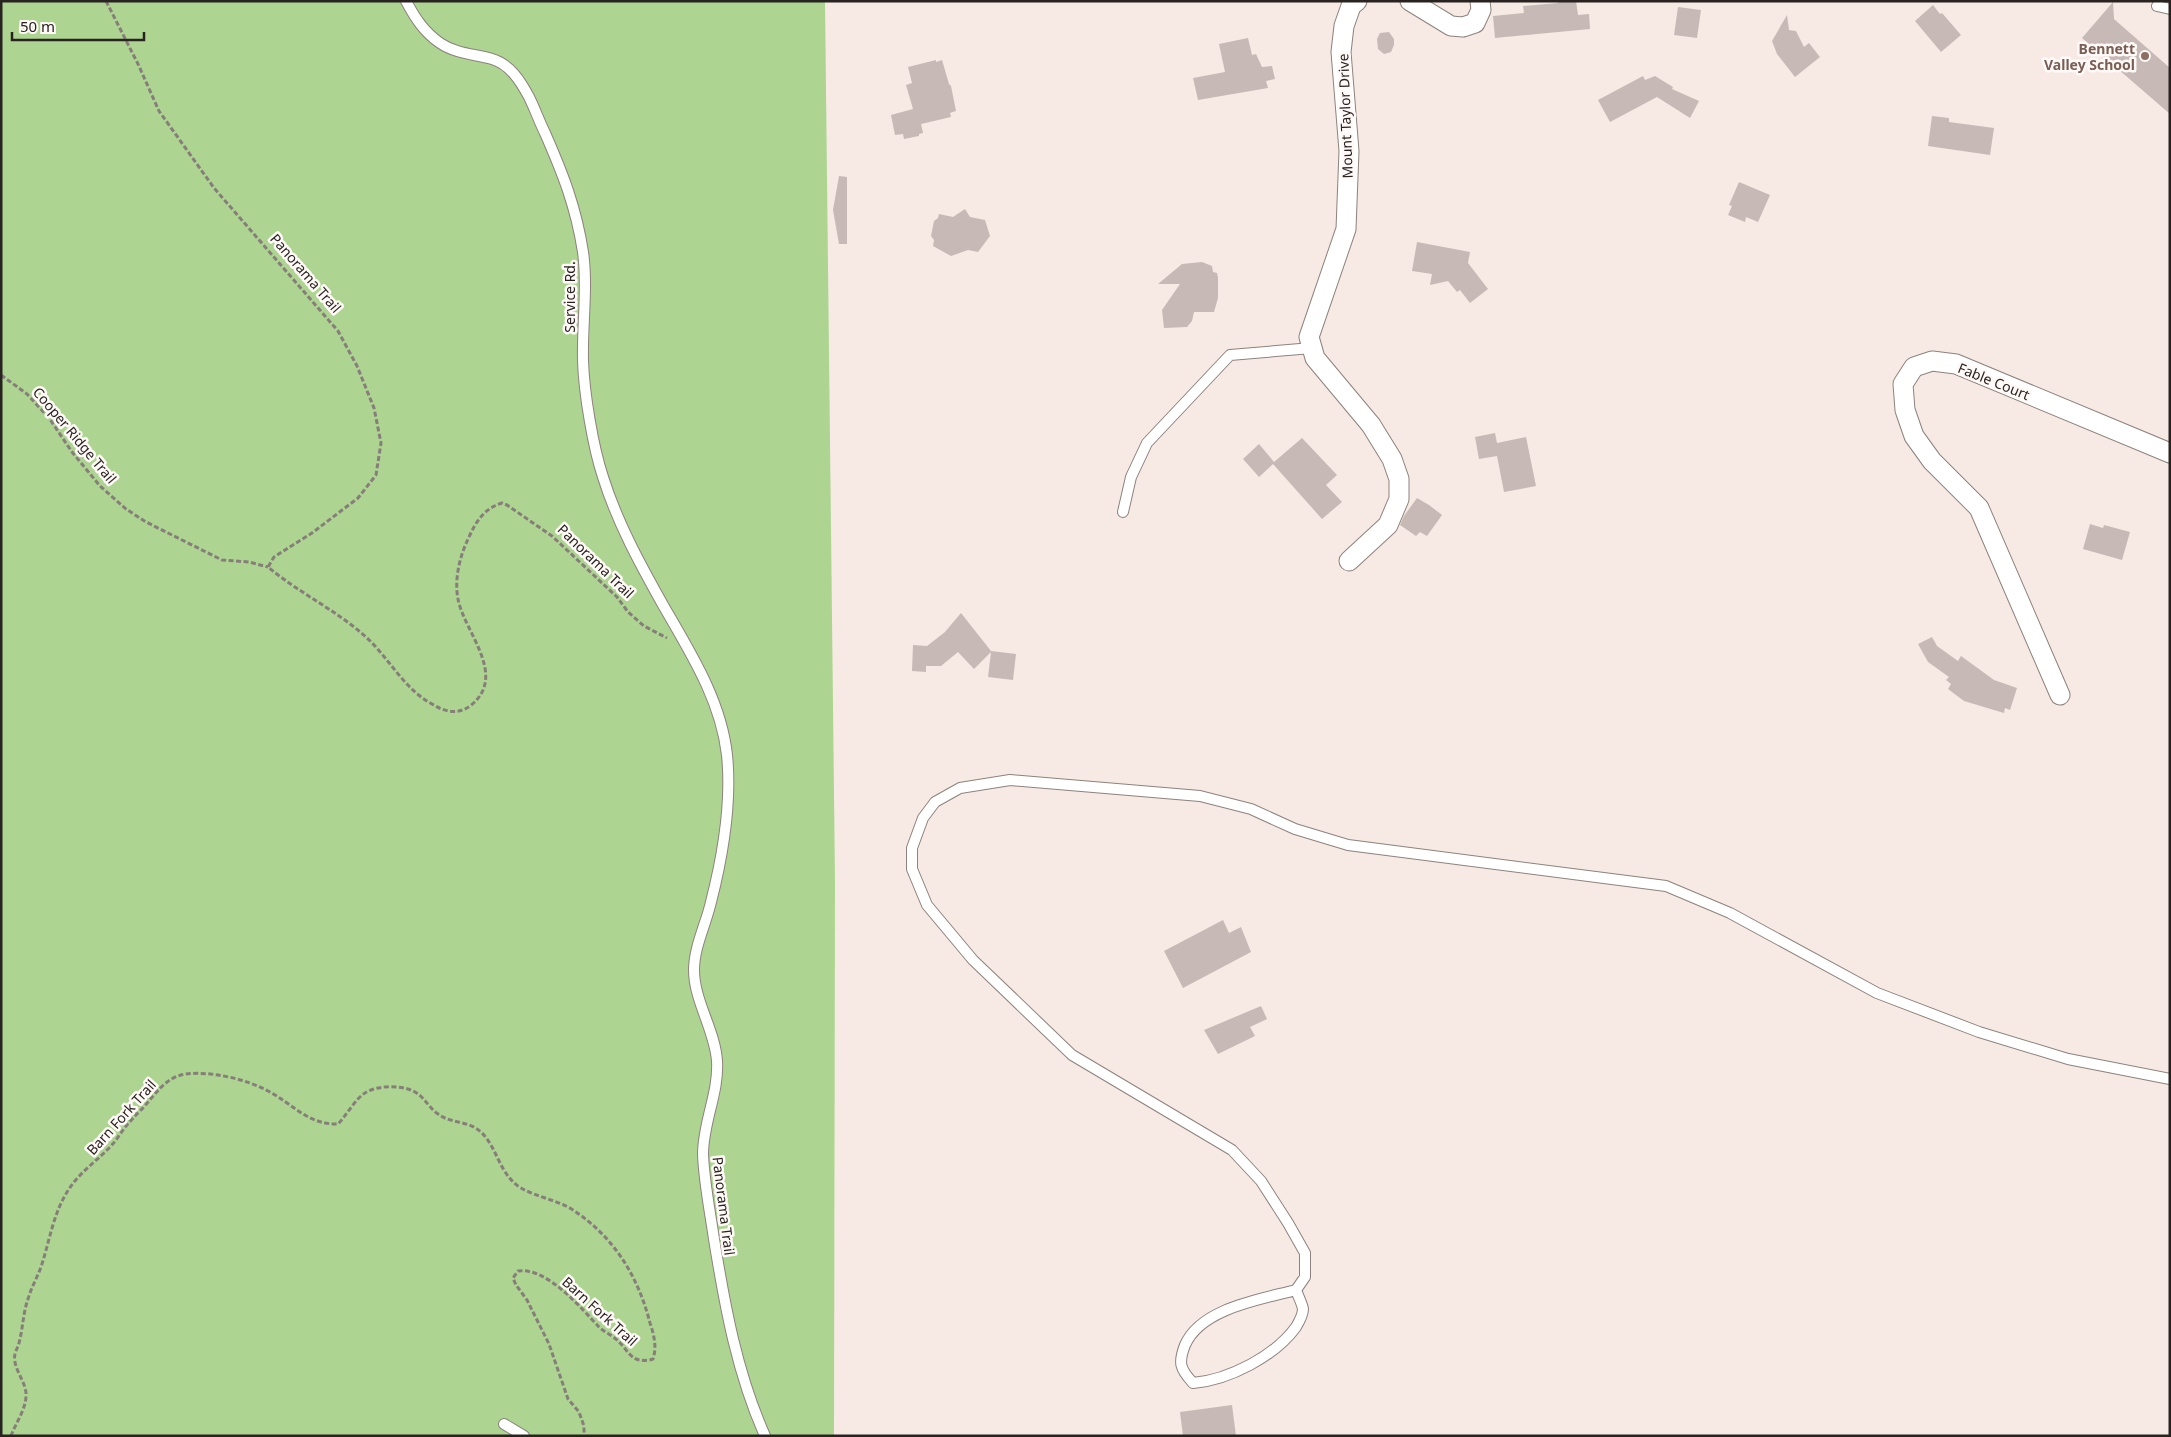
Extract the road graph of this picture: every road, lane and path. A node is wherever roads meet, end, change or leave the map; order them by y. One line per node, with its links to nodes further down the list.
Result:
1 (106, 1): 13 (path, Panorama Trail)
2 (406, 1): 14 (lane, Service Rd.)
3 (1357, 1): 8 (street, Mount Taylor Drive)
4 (1410, 1): 5 (street)
5 (1480, 1)
6 (2157, 6): 7 (lane)
7 (2170, 9)
8 (1312, 348): 11 (lane); 12 (street)
9 (1, 374): 13 (path, Cooper Ridge Trail)
10 (2170, 453): 15 (street, Fable Court)
11 (1124, 512)
12 (1349, 561)
13 (268, 567): 14 (path, Panorama Trail)
14 (688, 648): 22 (lane, Panorama Trail)
15 (2060, 695)
16 (2170, 1079): 17 (lane)
17 (1296, 1290): 17 (lane)
18 (504, 1424): 20 (lane)
19 (11, 1436): 21 (path, Barn Fork Trail)
20 (524, 1436)
21 (584, 1436)
22 (765, 1436)

